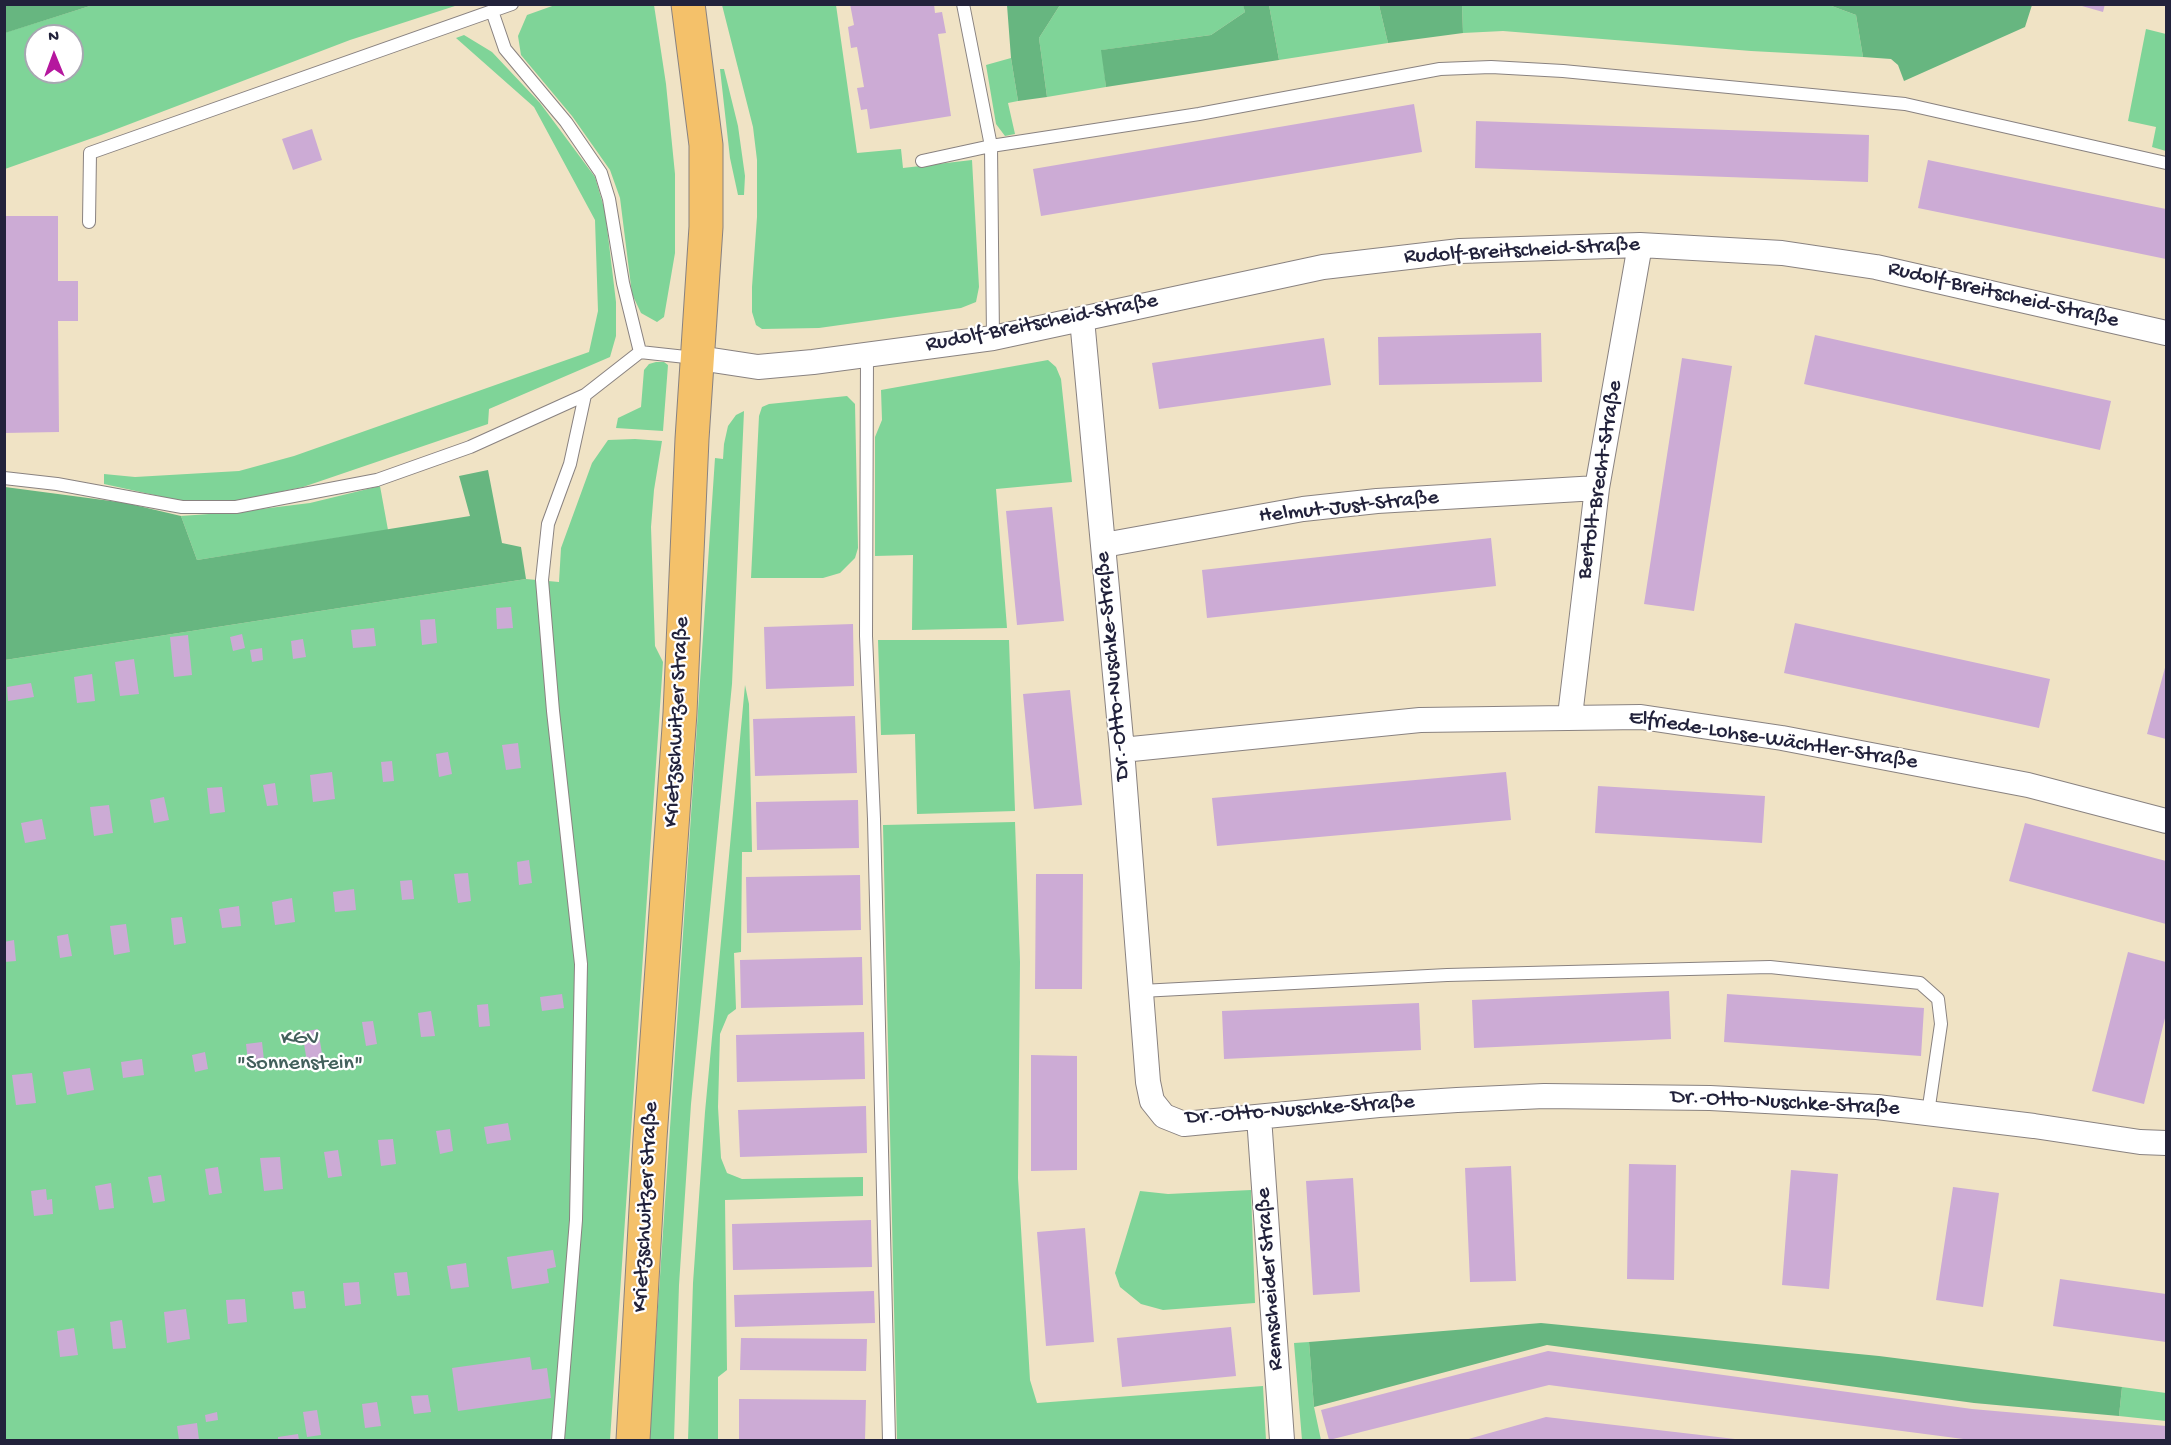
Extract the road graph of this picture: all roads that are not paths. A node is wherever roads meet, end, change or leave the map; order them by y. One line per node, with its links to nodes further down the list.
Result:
1 (512, 4): 4 (lane)
2 (688, 4): 15 (main road, Krietzschwitzer Straße)
3 (963, 4): 5 (lane)
4 (492, 11): 8 (lane); 13 (lane)
5 (991, 146): 6 (lane); 7 (lane); 12 (lane)
6 (922, 161)
7 (2166, 163)
8 (89, 222)
9 (1640, 245): 10 (street, Rudolf-Breitscheid-Straße); 11 (street, Rudolf-Breitscheid-Straße); 18 (street, Bertolt-Brecht-Straße)
10 (1082, 319): 12 (street, Rudolf-Breitscheid-Straße); 19 (street, Dr.-Otto-Nuschke-Straße)
11 (2166, 333)
12 (993, 338): 14 (street, Rudolf-Breitscheid-Straße)
13 (640, 352): 15 (lane); 16 (lane)
14 (867, 355): 15 (street, Rudolf-Breitscheid-Straße); 29 (lane)
15 (699, 358): 28 (main road, Krietzschwitzer Straße)
16 (585, 395): 17 (lane); 27 (lane)
17 (4, 478)
18 (1597, 488): 19 (street, Helmut-Just-Straße); 20 (street, Bertolt-Brecht-Straße)
19 (1104, 545): 21 (street, Dr.-Otto-Nuschke-Straße)
20 (1570, 716): 21 (street, Elfriede-Lohse-Wächtler-Straße); 22 (street, Elfriede-Lohse-Wächtler-Straße)
21 (1122, 750): 23 (street, Dr.-Otto-Nuschke-Straße)
22 (2166, 821)
23 (1141, 991): 24 (lane); 25 (street, Dr.-Otto-Nuschke-Straße)
24 (1928, 1113): 25 (street, Dr.-Otto-Nuschke-Straße); 26 (street, Dr.-Otto-Nuschke-Straße)
25 (1259, 1117): 30 (street, Remscheider Straße)
26 (2166, 1143)
27 (558, 1440)
28 (633, 1440)
29 (889, 1440)
30 (1282, 1440)

